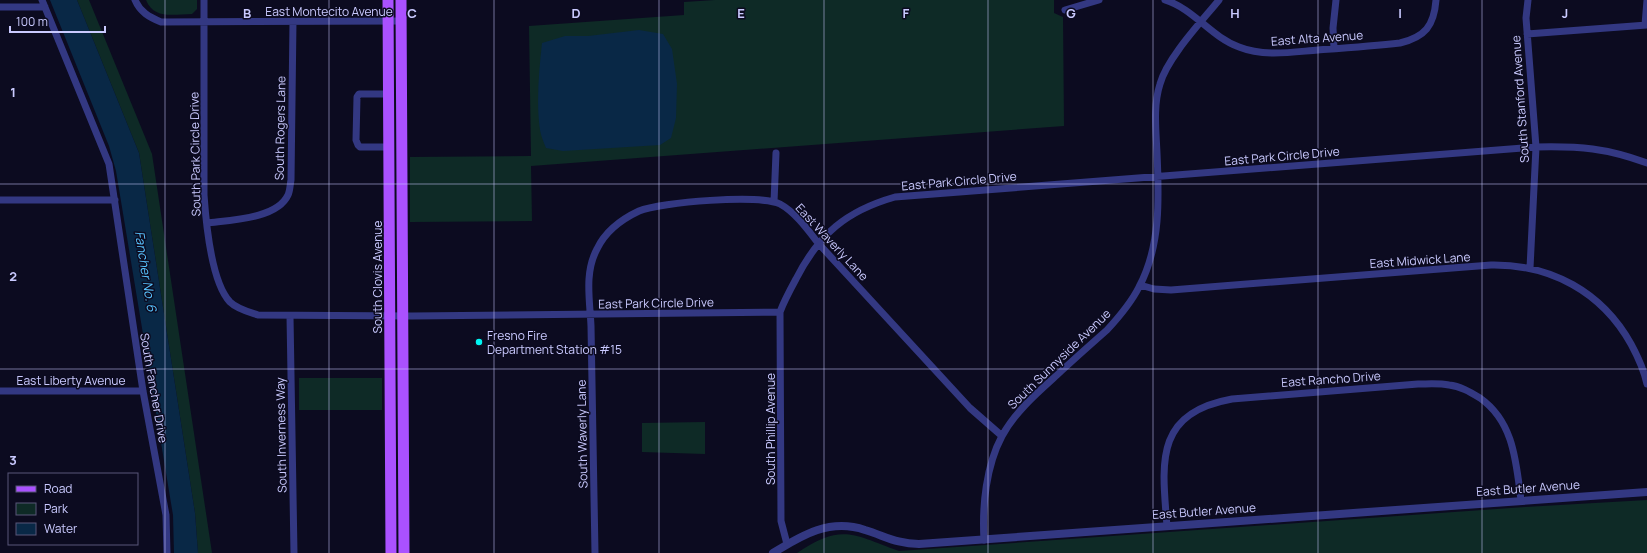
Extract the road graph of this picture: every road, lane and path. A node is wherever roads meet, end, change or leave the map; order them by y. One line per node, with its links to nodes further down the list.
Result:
1 (135, 0): 16 (street, East Montecito Avenue)
2 (204, 0): 16 (street, South Park Circle Drive)
3 (388, 0): 17 (main road, South Clovis Avenue)
4 (401, 0): 18 (main road)
5 (1099, 0): 14 (street)
6 (1165, 0): 19 (street, East Alta Avenue)
7 (1219, 0): 19 (street, South Sunnyside Avenue)
8 (1336, 0): 22 (street)
9 (1436, 0): 22 (street, East Alta Avenue)
10 (1528, 0): 21 (street, South Stanford Avenue)
11 (1647, 0): 20 (street)
12 (43, 4): 13 (street); 30 (street, South Fancher Drive)
13 (0, 7)
14 (1065, 10)
15 (292, 21): 16 (street, East Montecito Avenue); 17 (street, East Montecito Avenue); 32 (street, South Rogers Lane)
16 (204, 22): 32 (street, South Park Circle Drive)
17 (388, 22): 18 (street, East Montecito Avenue); 23 (main road, South Clovis Avenue)
18 (401, 22): 41 (main road)
19 (1201, 22): 22 (street, East Alta Avenue); 28 (street, South Sunnyside Avenue)
20 (1646, 25): 21 (street)
21 (1527, 34): 25 (street, South Stanford Avenue)
22 (1334, 49)
23 (389, 94): 24 (main road, South Clovis Avenue); 24 (street)
24 (389, 147): 40 (main road, South Clovis Avenue)
25 (1536, 147): 27 (street, East Park Circle Drive); 28 (street, East Park Circle Drive); 34 (street, South Stanford Avenue)
26 (776, 153): 31 (street)
27 (1647, 163)
28 (1158, 177): 33 (street, East Park Circle Drive); 35 (street, South Sunnyside Avenue)
29 (0, 200): 30 (street)
30 (114, 200): 44 (street, South Fancher Drive)
31 (774, 202): 33 (street, East Waverly Lane); 38 (street, East Waverly Lane)
32 (207, 223): 36 (street, South Park Circle Drive)
33 (818, 243): 37 (street, East Park Circle Drive); 45 (street, East Waverly Lane)
34 (1530, 268): 35 (street, East Midwick Lane); 42 (street, East Midwick Lane)
35 (1140, 285): 45 (street, South Sunnyside Avenue)
36 (231, 303): 39 (street, East Park Circle Drive)
37 (780, 312): 38 (street, East Park Circle Drive); 50 (street, South Phillip Avenue)
38 (590, 314): 41 (street, East Park Circle Drive); 55 (street, South Waverly Lane)
39 (290, 316): 40 (street, East Park Circle Drive); 52 (street, South Inverness Way)
40 (390, 316): 41 (street, East Park Circle Drive); 53 (main road, South Clovis Avenue)
41 (403, 316): 54 (main road)
42 (1647, 384)
43 (0, 391): 44 (street, East Liberty Avenue)
44 (142, 391): 51 (street, South Fancher Drive)
45 (1002, 436): 49 (street, South Sunnyside Avenue)
46 (1647, 492): 47 (street, East Butler Avenue)
47 (1521, 500): 48 (street, East Butler Avenue); 48 (street, East Rancho Drive)
48 (1166, 526): 49 (street, East Butler Avenue)
49 (984, 540): 50 (street, East Butler Avenue)
50 (787, 544): 56 (street, East Butler Avenue)
51 (167, 553)
52 (294, 553)
53 (391, 553)
54 (404, 553)
55 (595, 553)
56 (773, 553)

